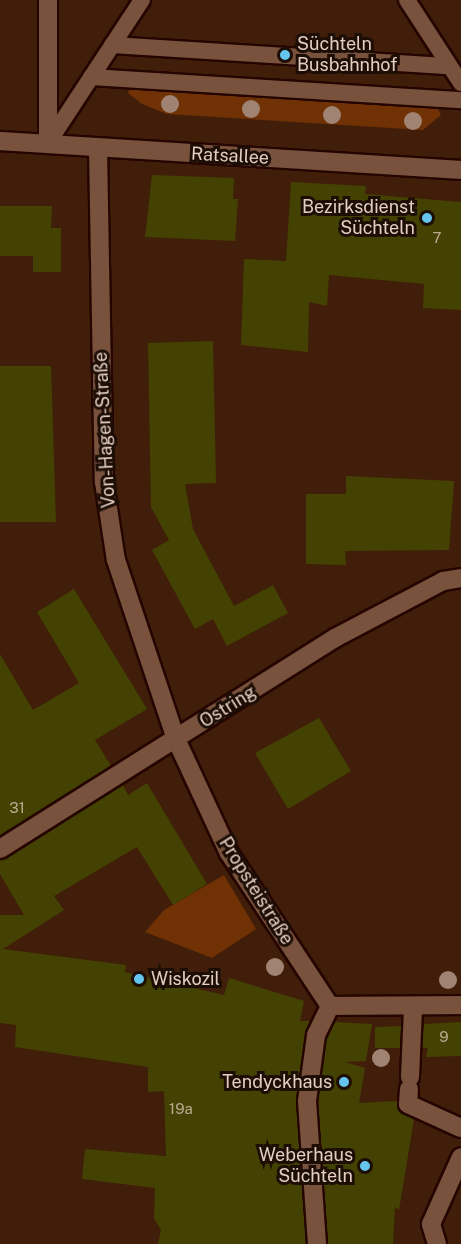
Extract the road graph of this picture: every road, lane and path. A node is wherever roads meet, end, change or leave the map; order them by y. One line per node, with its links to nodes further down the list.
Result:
1 (48, 0): 10 (street)
2 (142, 0): 4 (lane)
3 (407, 0): 5 (lane)
4 (112, 45): 5 (lane); 6 (lane)
5 (450, 66): 7 (lane)
6 (91, 77): 8 (lane); 10 (lane)
7 (461, 83)
8 (461, 100)
9 (0, 141): 10 (street, Ratsallee)
10 (48, 142): 11 (street, Ratsallee)
11 (98, 147): 12 (street, Ratsallee); 14 (street, Von-Hagen-Straße)
12 (461, 170)
13 (461, 578): 14 (street, Ostring)
14 (176, 739): 15 (street, Ostring); 17 (street, Propsteistraße)
15 (0, 849)
16 (461, 1005): 18 (street)
17 (330, 1006): 18 (street); 21 (street)
18 (413, 1007): 19 (street)
19 (461, 1128)
20 (461, 1157): 22 (street)
21 (316, 1244)
22 (438, 1244)

